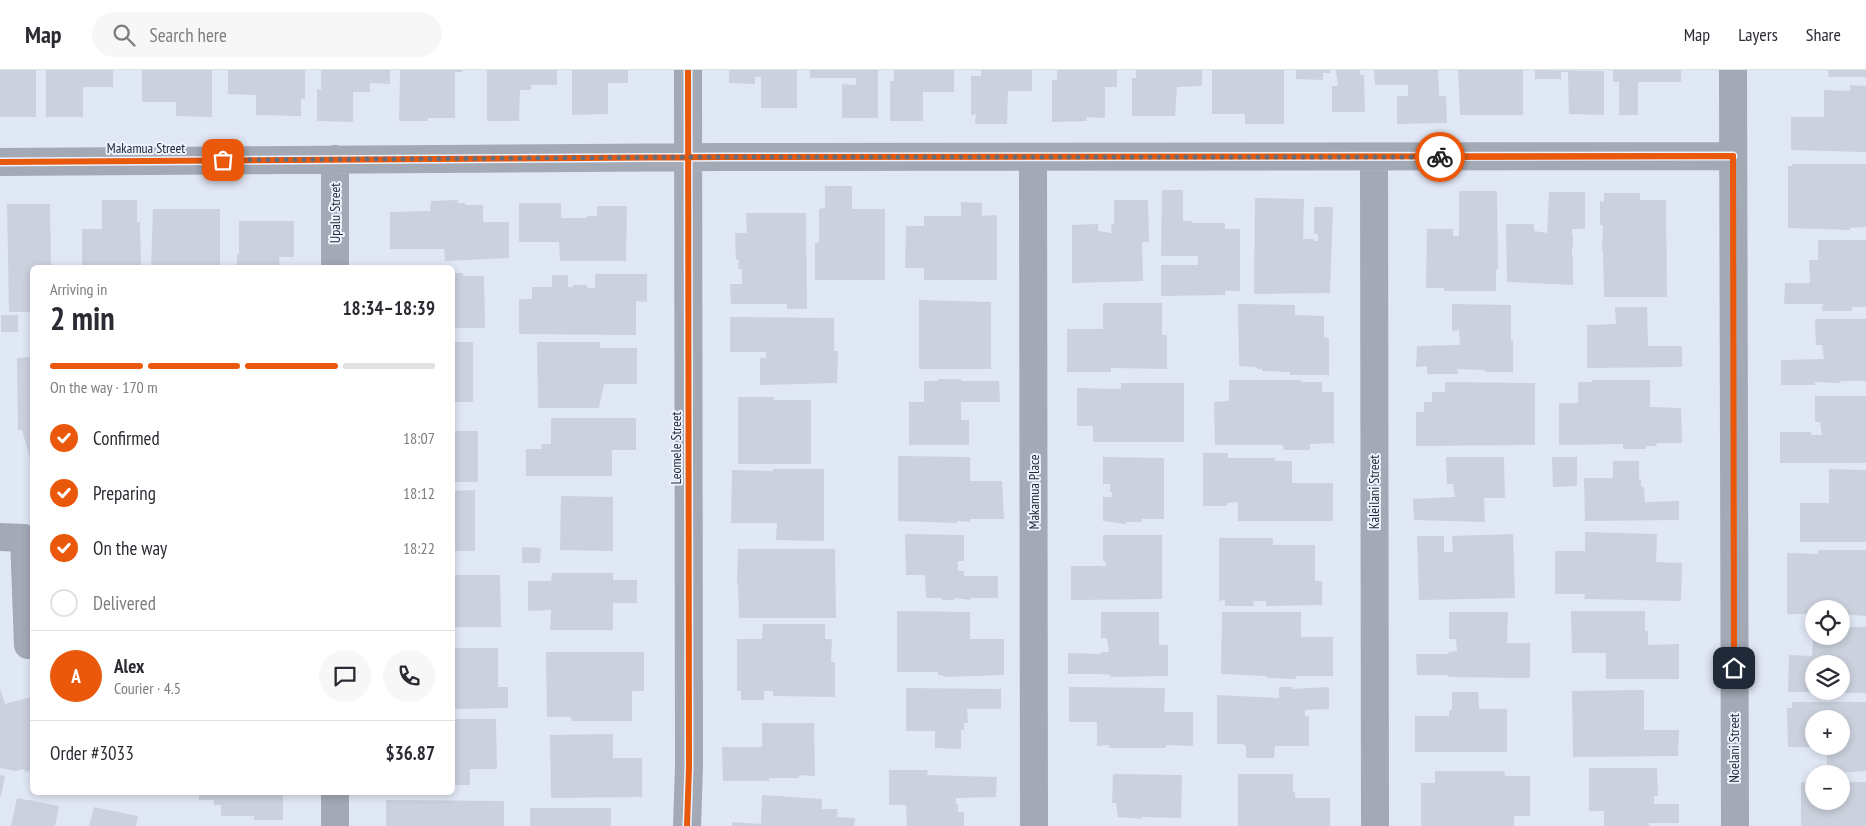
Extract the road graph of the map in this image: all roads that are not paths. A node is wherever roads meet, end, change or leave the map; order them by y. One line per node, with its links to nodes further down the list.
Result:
1 (688, 70): 4 (street, Leomele Street)
2 (1733, 70): 3 (street, Noelani Street)
3 (1733, 156): 6 (street, Makamua Street); 17 (street, Noelani Street)
4 (688, 157): 5 (street, Makamua Street); 7 (street, Makamua Street); 14 (street, Leomele Street)
5 (1033, 158): 6 (street, Makamua Street); 15 (street, Makamua Place)
6 (1374, 158): 16 (street, Kaleilani Street)
7 (335, 159): 8 (street, Makamua Street); 9 (street, Upalu Street)
8 (0, 162)
9 (335, 265)
10 (0, 538): 11 (street)
11 (28, 645)
12 (335, 795): 13 (street)
13 (335, 826)
14 (688, 826)
15 (1034, 826)
16 (1375, 826)
17 (1734, 826)

